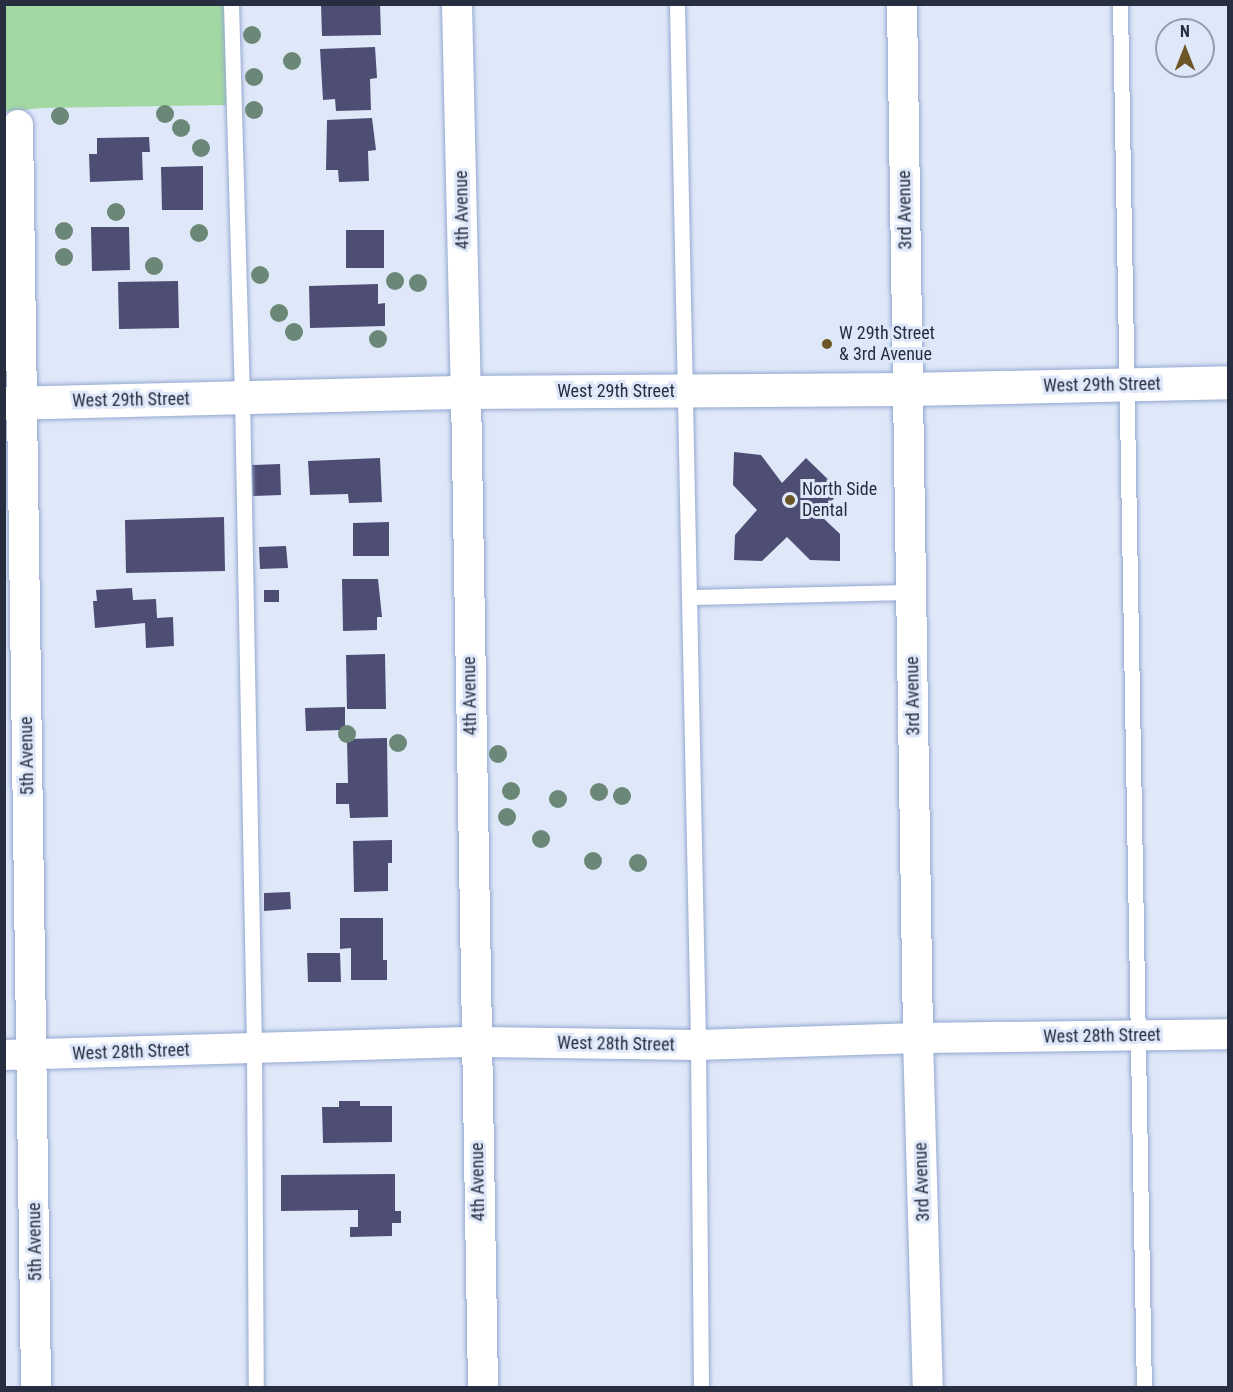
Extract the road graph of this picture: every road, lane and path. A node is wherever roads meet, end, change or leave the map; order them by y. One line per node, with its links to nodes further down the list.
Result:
1 (231, 4): 12 (lane)
2 (457, 4): 11 (street, 4th Avenue)
3 (677, 4): 10 (lane)
4 (902, 4): 9 (street, 3rd Avenue)
5 (1120, 4): 8 (lane)
6 (18, 124): 13 (street, 5th Avenue)
7 (1228, 382): 8 (street, West 29th Street)
8 (1127, 385): 9 (street, West 29th Street); 17 (lane)
9 (907, 389): 10 (street, West 29th Street); 14 (street, 3rd Avenue)
10 (686, 390): 11 (street, West 29th Street); 15 (lane)
11 (466, 392): 12 (street, West 29th Street); 19 (street, 4th Avenue)
12 (242, 397): 13 (street, West 29th Street); 21 (lane)
13 (13, 403): 22 (street, 5th Avenue)
14 (911, 592): 15 (lane); 18 (street, 3rd Avenue)
15 (690, 597): 20 (lane)
16 (1228, 1034): 17 (street, West 28th Street)
17 (1139, 1036): 18 (street, West 28th Street); 28 (lane)
18 (918, 1038): 20 (street, West 28th Street); 27 (street, 3rd Avenue)
19 (475, 1042): 20 (street, West 28th Street); 21 (street, West 28th Street); 25 (street, 4th Avenue)
20 (698, 1045): 26 (lane)
21 (254, 1048): 22 (street, West 28th Street); 24 (lane)
22 (18, 1055): 23 (street, 5th Avenue)
23 (36, 1388)
24 (256, 1388)
25 (483, 1388)
26 (701, 1388)
27 (928, 1388)
28 (1144, 1388)

